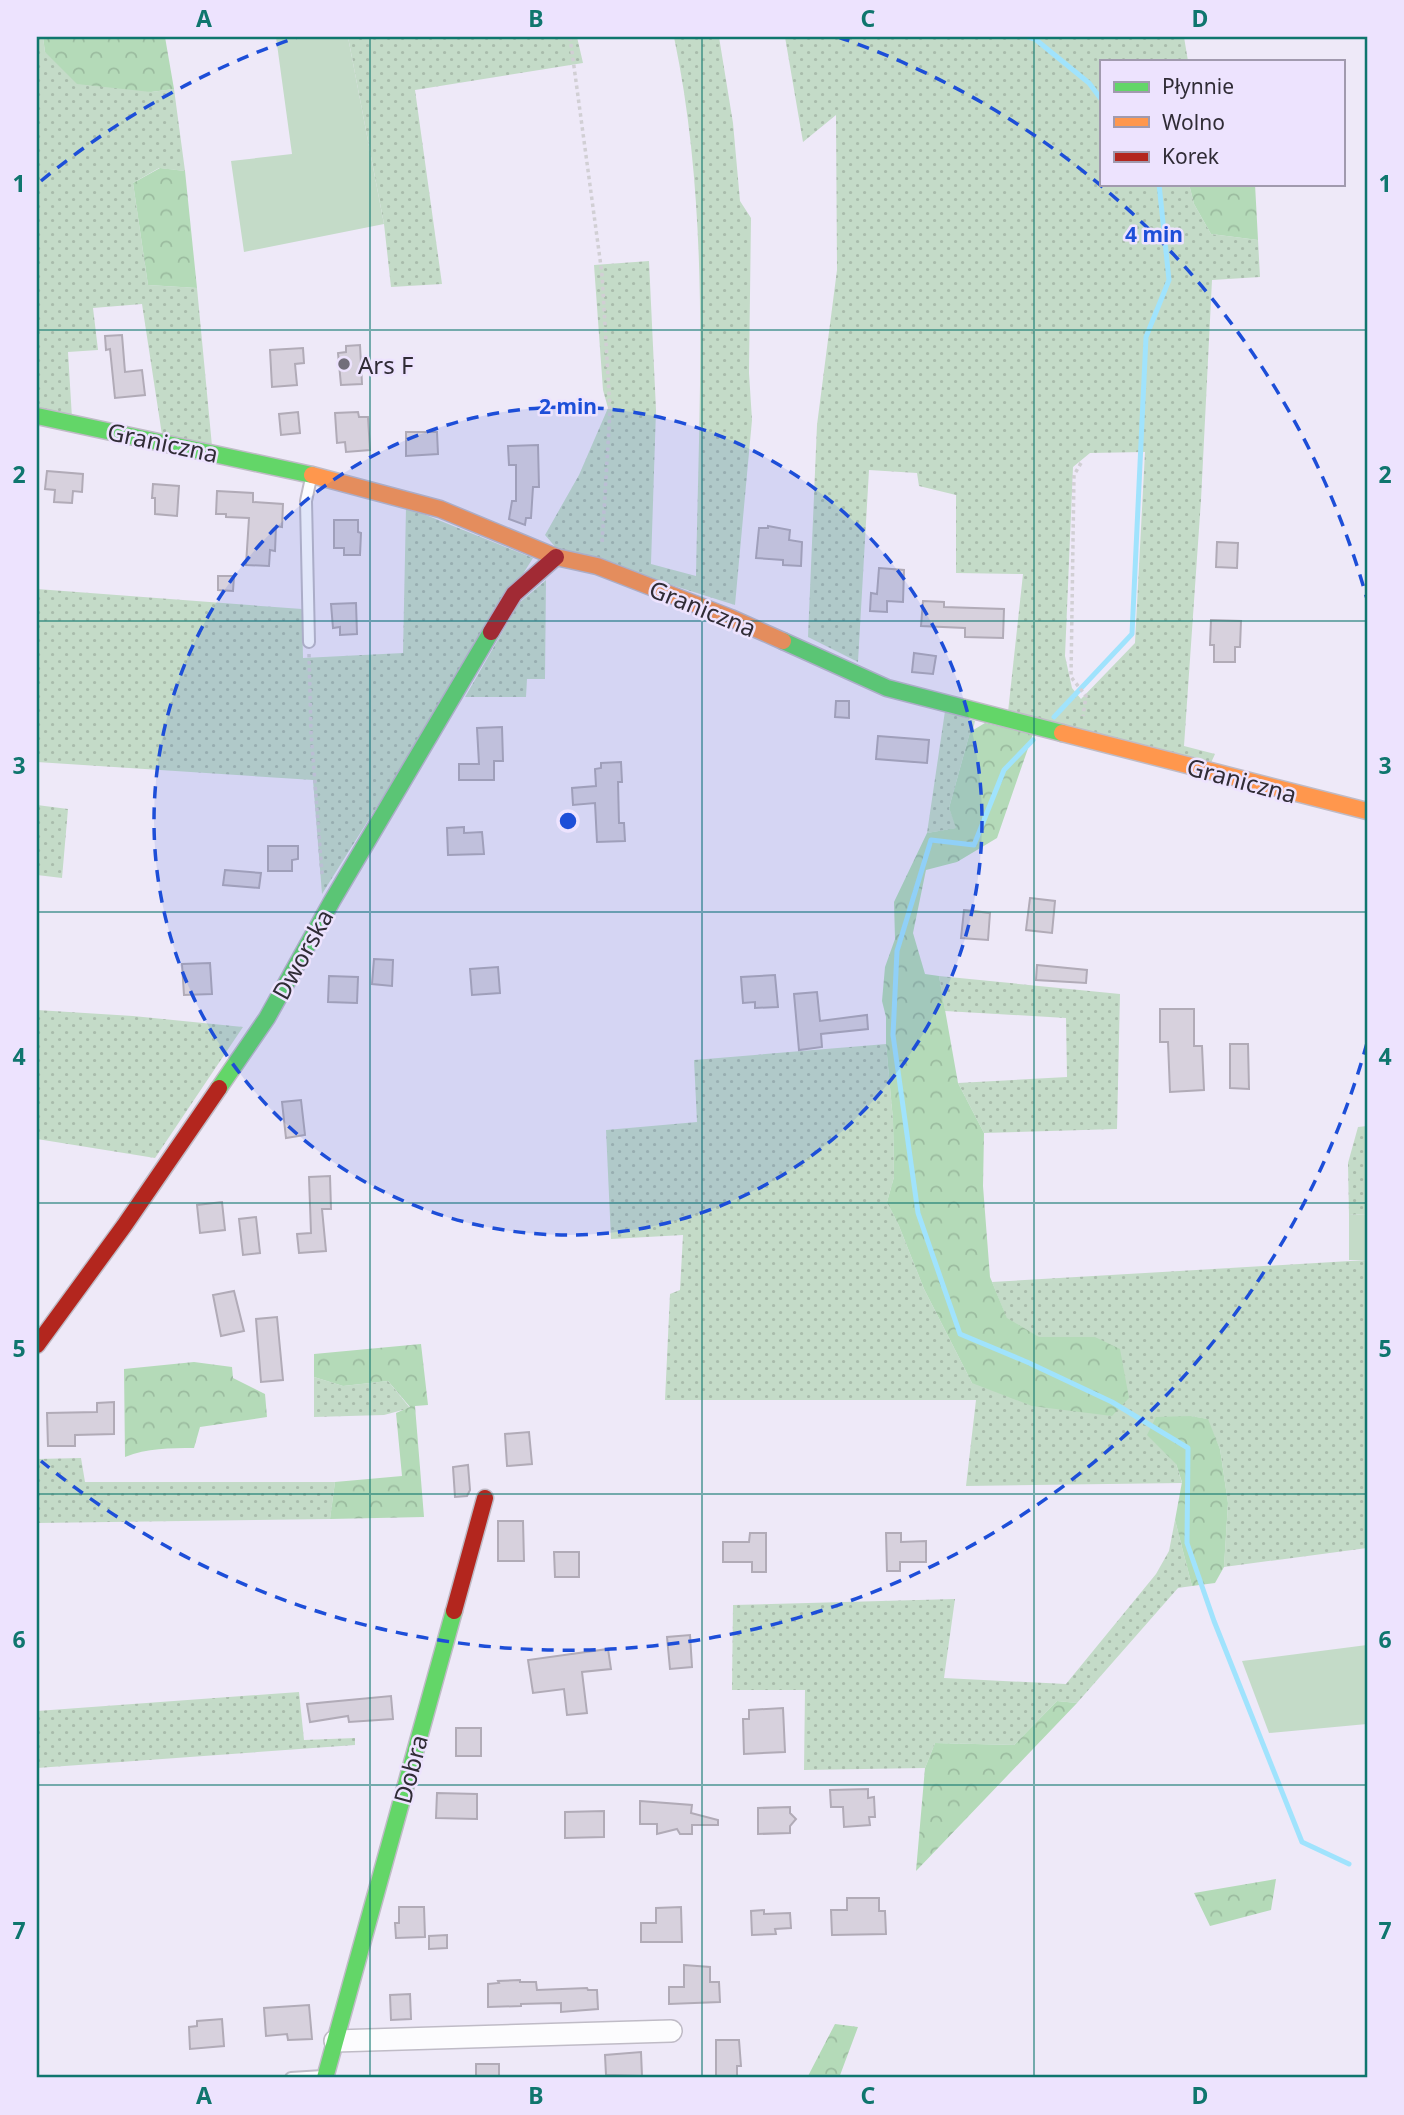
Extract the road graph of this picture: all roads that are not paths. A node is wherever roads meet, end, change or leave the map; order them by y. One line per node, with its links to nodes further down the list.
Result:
1 (37, 416): 2 (street, Graniczna)
2 (312, 475): 3 (street, Graniczna); 4 (lane)
3 (556, 557): 5 (street, Graniczna); 6 (street, Dworska)
4 (309, 642)
5 (1367, 811)
6 (37, 1345)
7 (485, 1498): 9 (street, Dobra)
8 (671, 2031): 9 (street)
9 (335, 2040): 10 (street, Dobra)
10 (325, 2077): 11 (lane)
11 (291, 2078)

